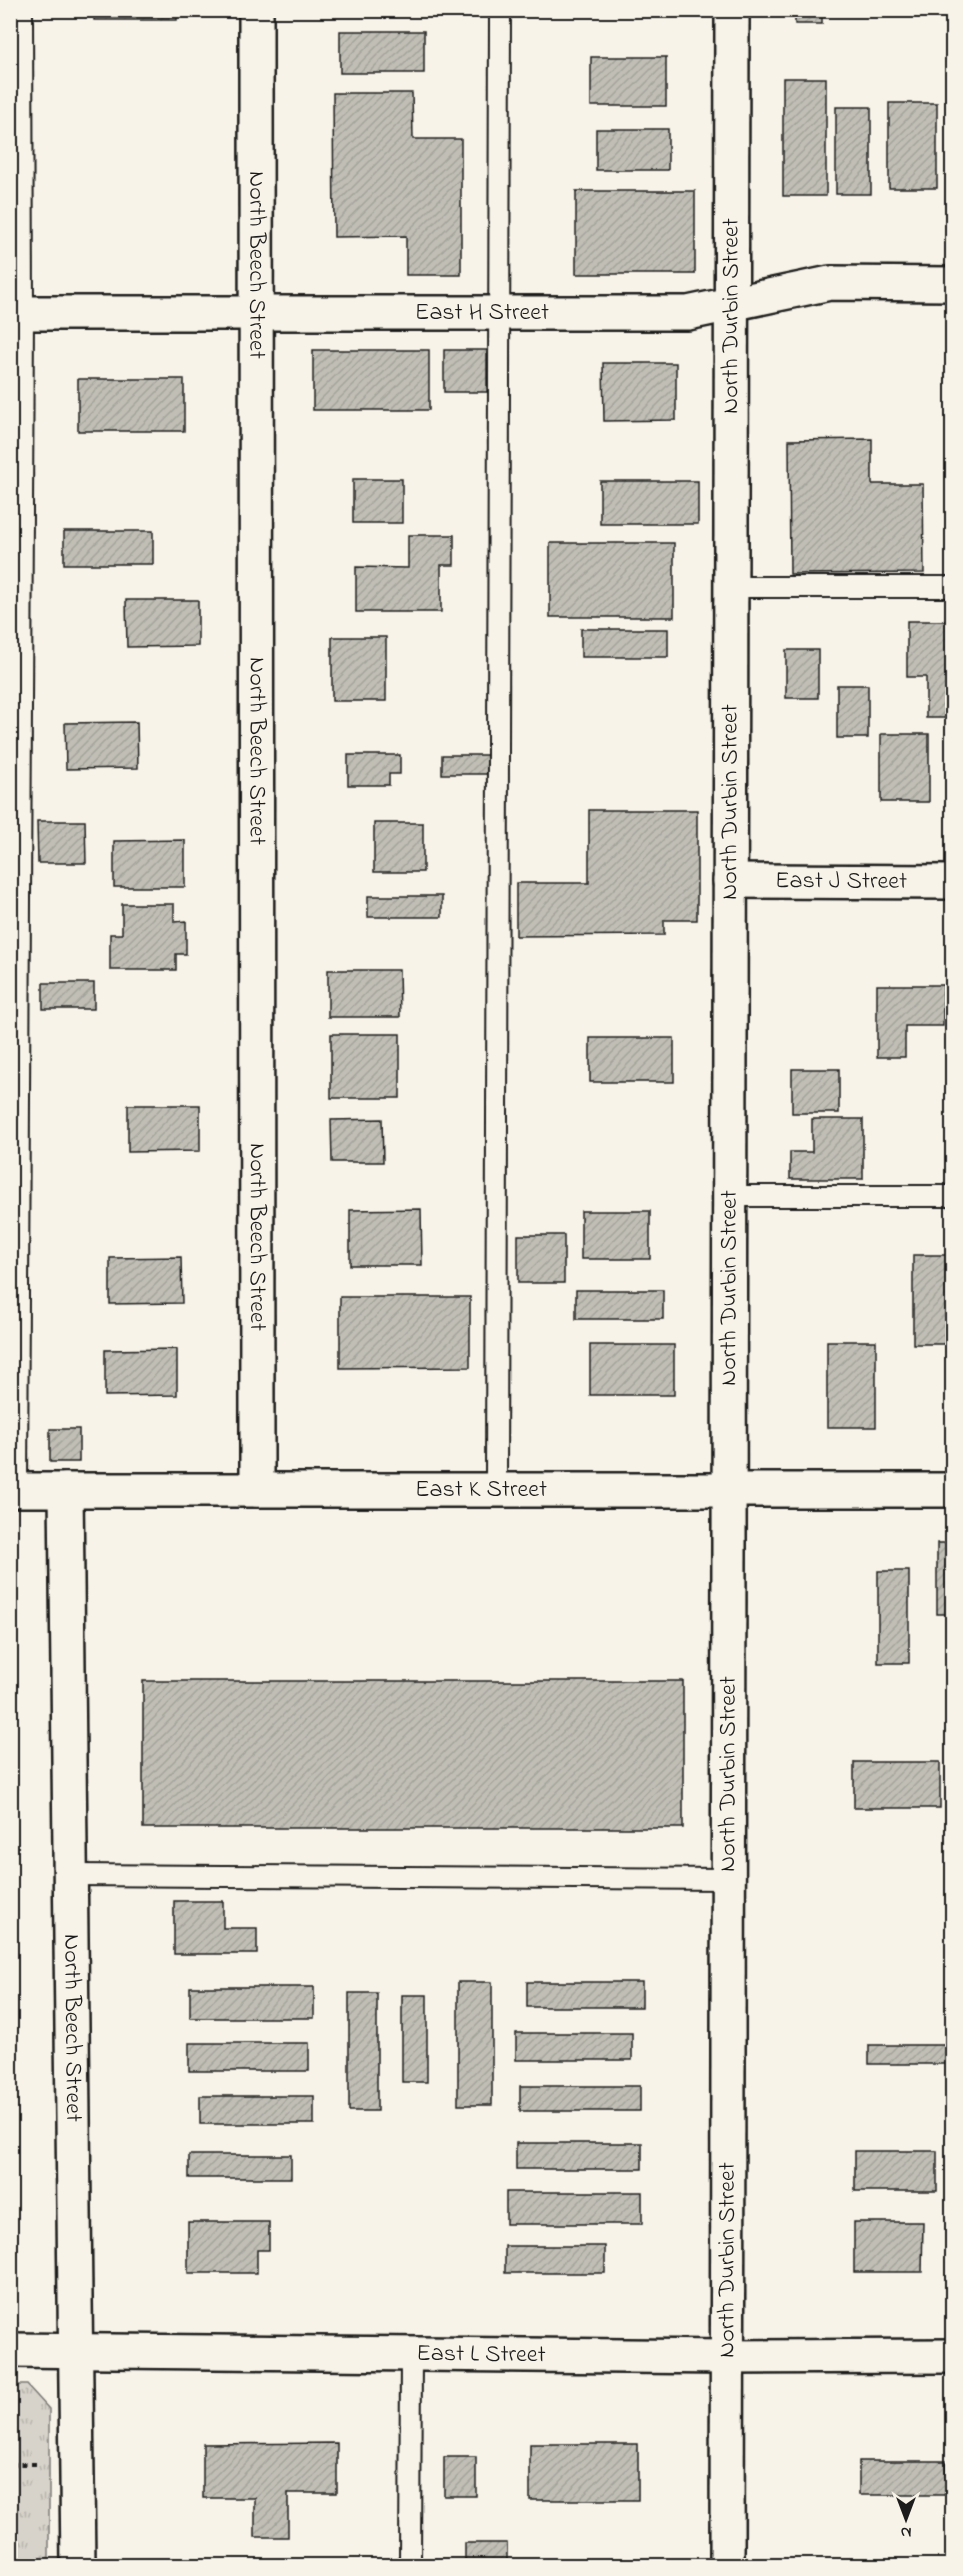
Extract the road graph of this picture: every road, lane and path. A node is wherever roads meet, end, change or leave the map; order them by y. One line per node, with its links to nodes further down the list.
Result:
1 (22, 10): 7 (lane)
2 (256, 10): 8 (street, North Beech Street)
3 (500, 10): 9 (lane)
4 (732, 10): 6 (street, North Durbin Street)
5 (952, 284): 6 (street, East H Street)
6 (733, 302): 9 (street, East H Street); 10 (street, North Durbin Street)
7 (17, 313): 8 (street, East H Street); 16 (lane)
8 (258, 313): 9 (street, East H Street); 18 (street, North Beech Street)
9 (499, 313): 19 (lane)
10 (731, 587): 11 (lane); 12 (street, North Durbin Street)
11 (952, 587)
12 (730, 881): 13 (street, East J Street); 14 (street, North Durbin Street)
13 (952, 882)
14 (729, 1196): 15 (lane); 20 (street, North Durbin Street)
15 (952, 1196)
16 (14, 1490): 17 (street, East K Street)
17 (66, 1490): 18 (street, East K Street); 22 (street, North Beech Street)
18 (257, 1490): 19 (street, East K Street)
19 (496, 1490): 20 (street, East K Street)
20 (729, 1490): 21 (street, East K Street); 23 (street, North Durbin Street)
21 (952, 1490)
22 (70, 1875): 23 (lane); 25 (street, North Beech Street)
23 (728, 1879): 28 (street, North Durbin Street)
24 (10, 2350): 25 (street, East L Street)
25 (76, 2350): 26 (street, East L Street); 31 (street, North Beech Street)
26 (411, 2354): 28 (street, East L Street); 32 (lane)
27 (952, 2356): 28 (street, East L Street)
28 (727, 2357): 33 (street, North Durbin Street)
29 (10, 2464): 30 (path)
30 (36, 2464)
31 (78, 2565)
32 (410, 2565)
33 (727, 2565)

